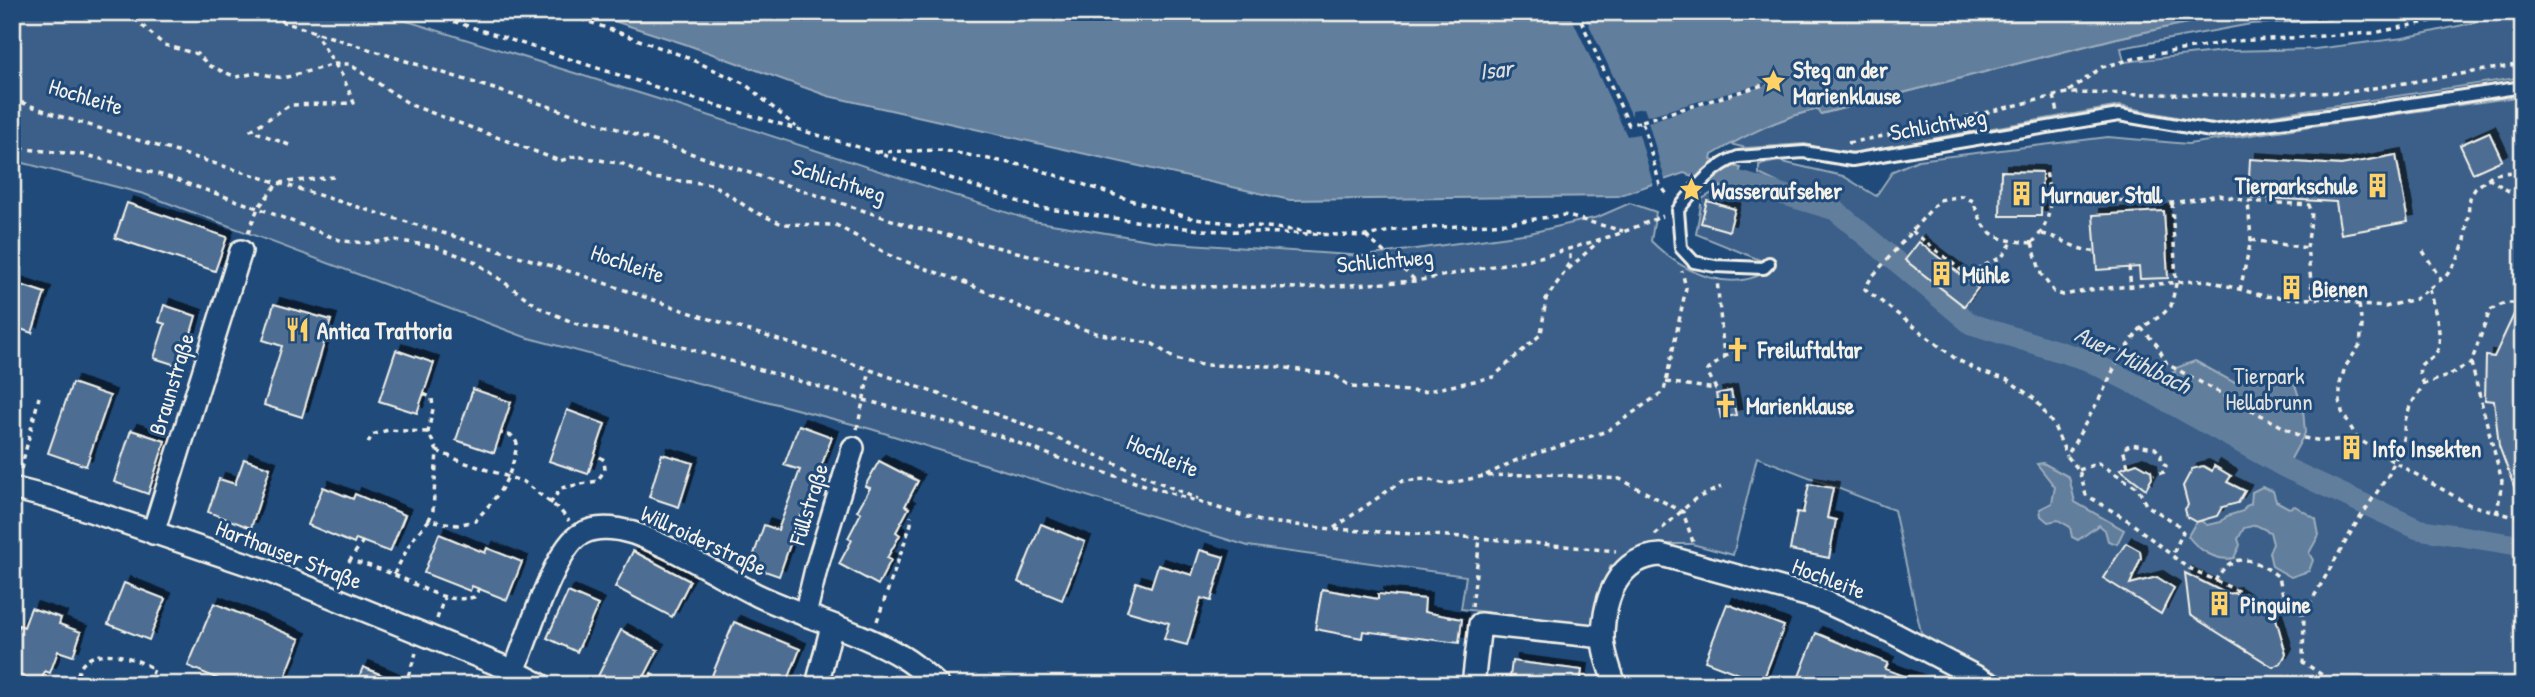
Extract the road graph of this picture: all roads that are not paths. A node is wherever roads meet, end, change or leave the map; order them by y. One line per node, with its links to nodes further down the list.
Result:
1 (2523, 87): 3 (lane, Schlichtweg)
2 (241, 251): 6 (street, Braunstraße)
3 (1769, 263)
4 (853, 448): 7 (street, Füllstraße)
5 (12, 488): 6 (street, Harthauser Straße)
6 (153, 533): 10 (street, Harthauser Straße)
7 (805, 615): 8 (street, Willroiderstraße); 10 (street, Willroiderstraße)
8 (832, 626): 12 (street); 13 (street, Willroiderstraße)
9 (1603, 637): 14 (street); 15 (street); 16 (street, Hochleite)
10 (514, 671): 11 (street, Harthauser Straße)
11 (541, 685)
12 (817, 685)
13 (938, 685)
14 (1473, 685)
15 (1615, 685)
16 (1992, 685)

